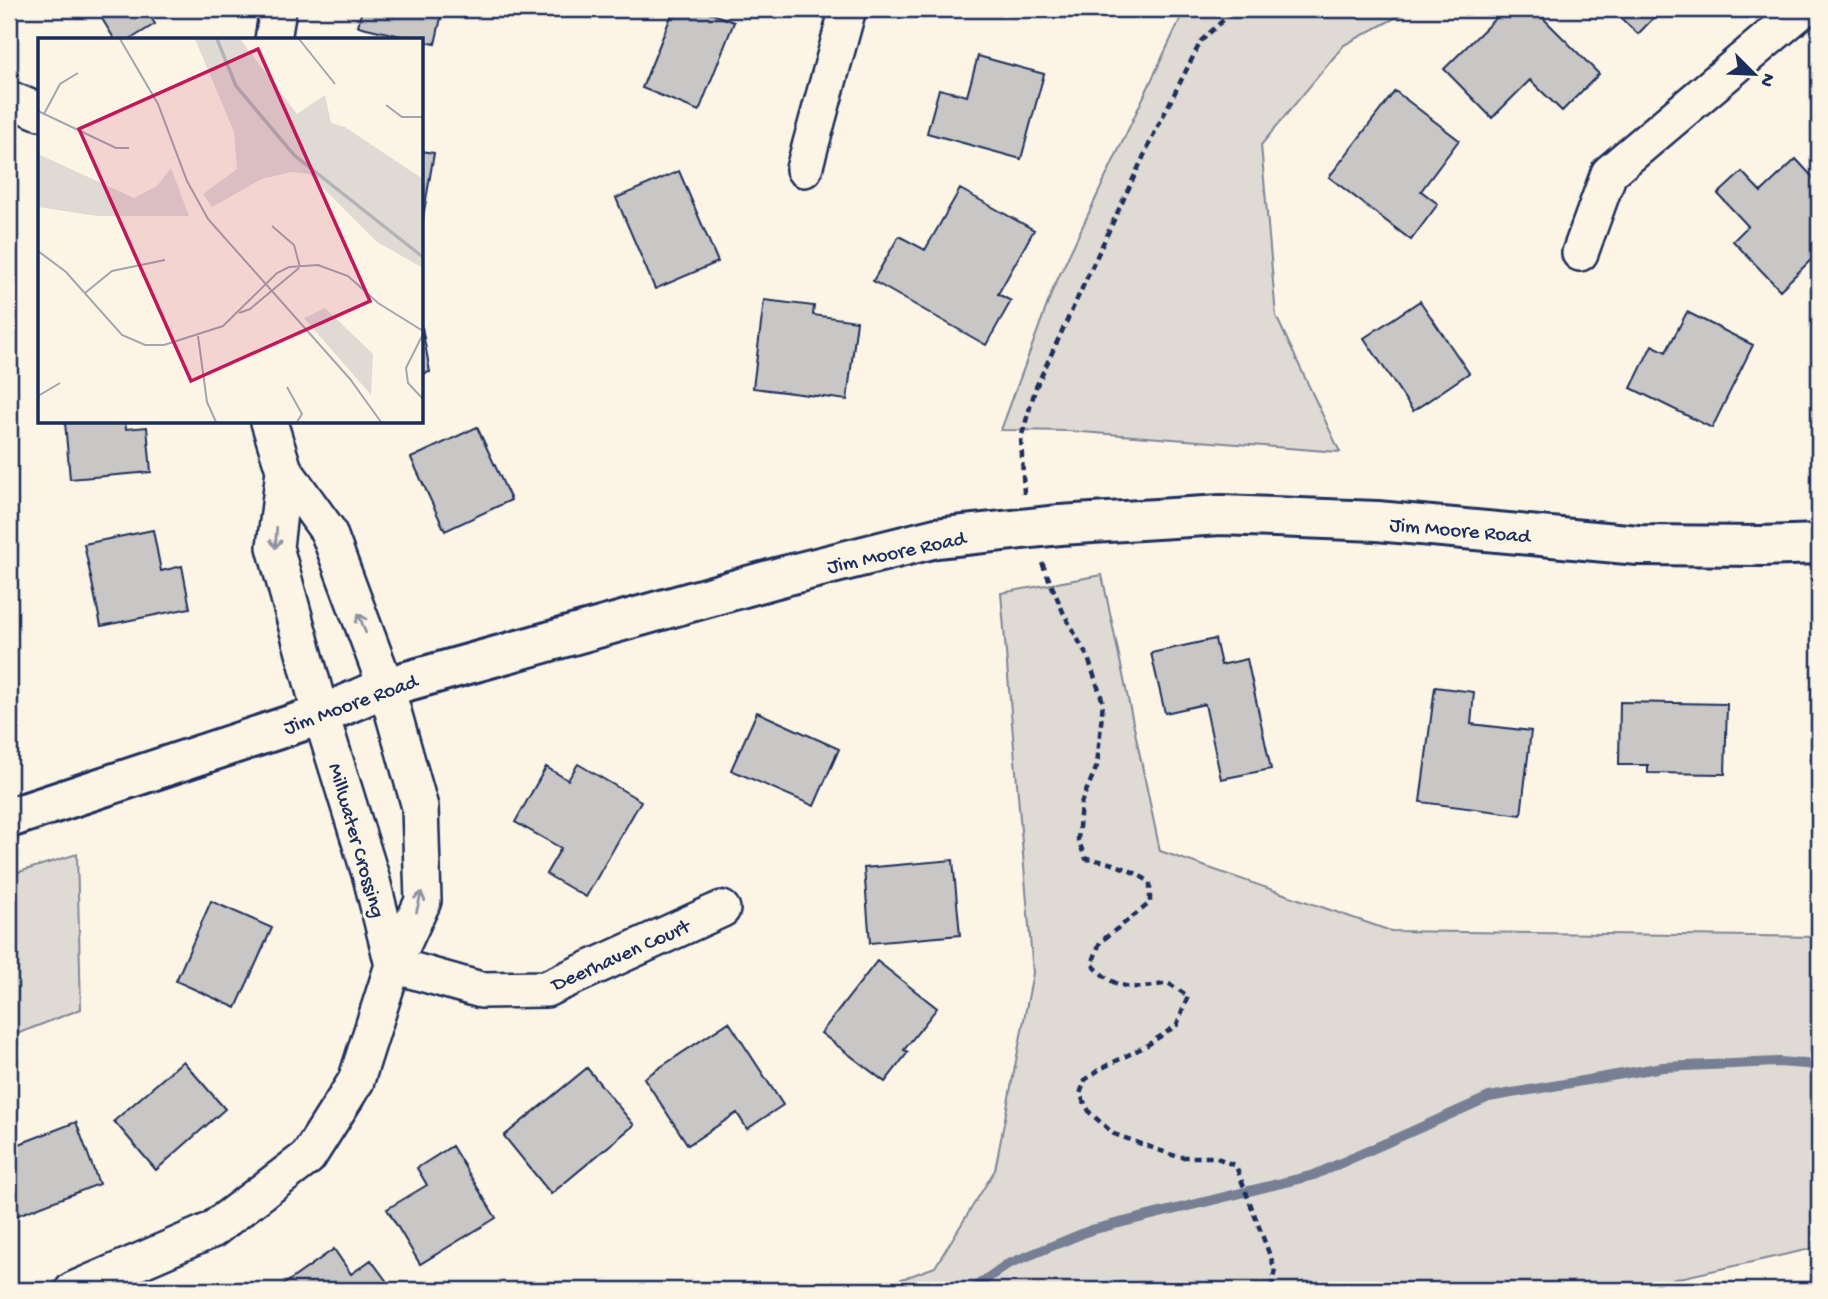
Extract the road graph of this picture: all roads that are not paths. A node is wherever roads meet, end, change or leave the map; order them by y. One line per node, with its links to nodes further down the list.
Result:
1 (278, 9): 4 (street)
2 (848, 9): 7 (street)
3 (1803, 9): 8 (street)
4 (273, 38)
5 (9, 99): 6 (street)
6 (38, 111)
7 (804, 169)
8 (1580, 253)
9 (270, 424): 10 (street)
10 (284, 470): 12 (street, Millwater Crossing, one-way to 10); 13 (street, Millwater Crossing, one-way to 13)
11 (1819, 544): 12 (street, Jim Moore Road)
12 (386, 687): 13 (street, Jim Moore Road); 16 (street, Millwater Crossing, one-way to 12)
13 (321, 715): 14 (street, Jim Moore Road); 16 (street, Millwater Crossing)
14 (9, 818)
15 (722, 909): 16 (street, Deerhaven Court)
16 (393, 965): 17 (street, Millwater Crossing)
17 (74, 1290)

